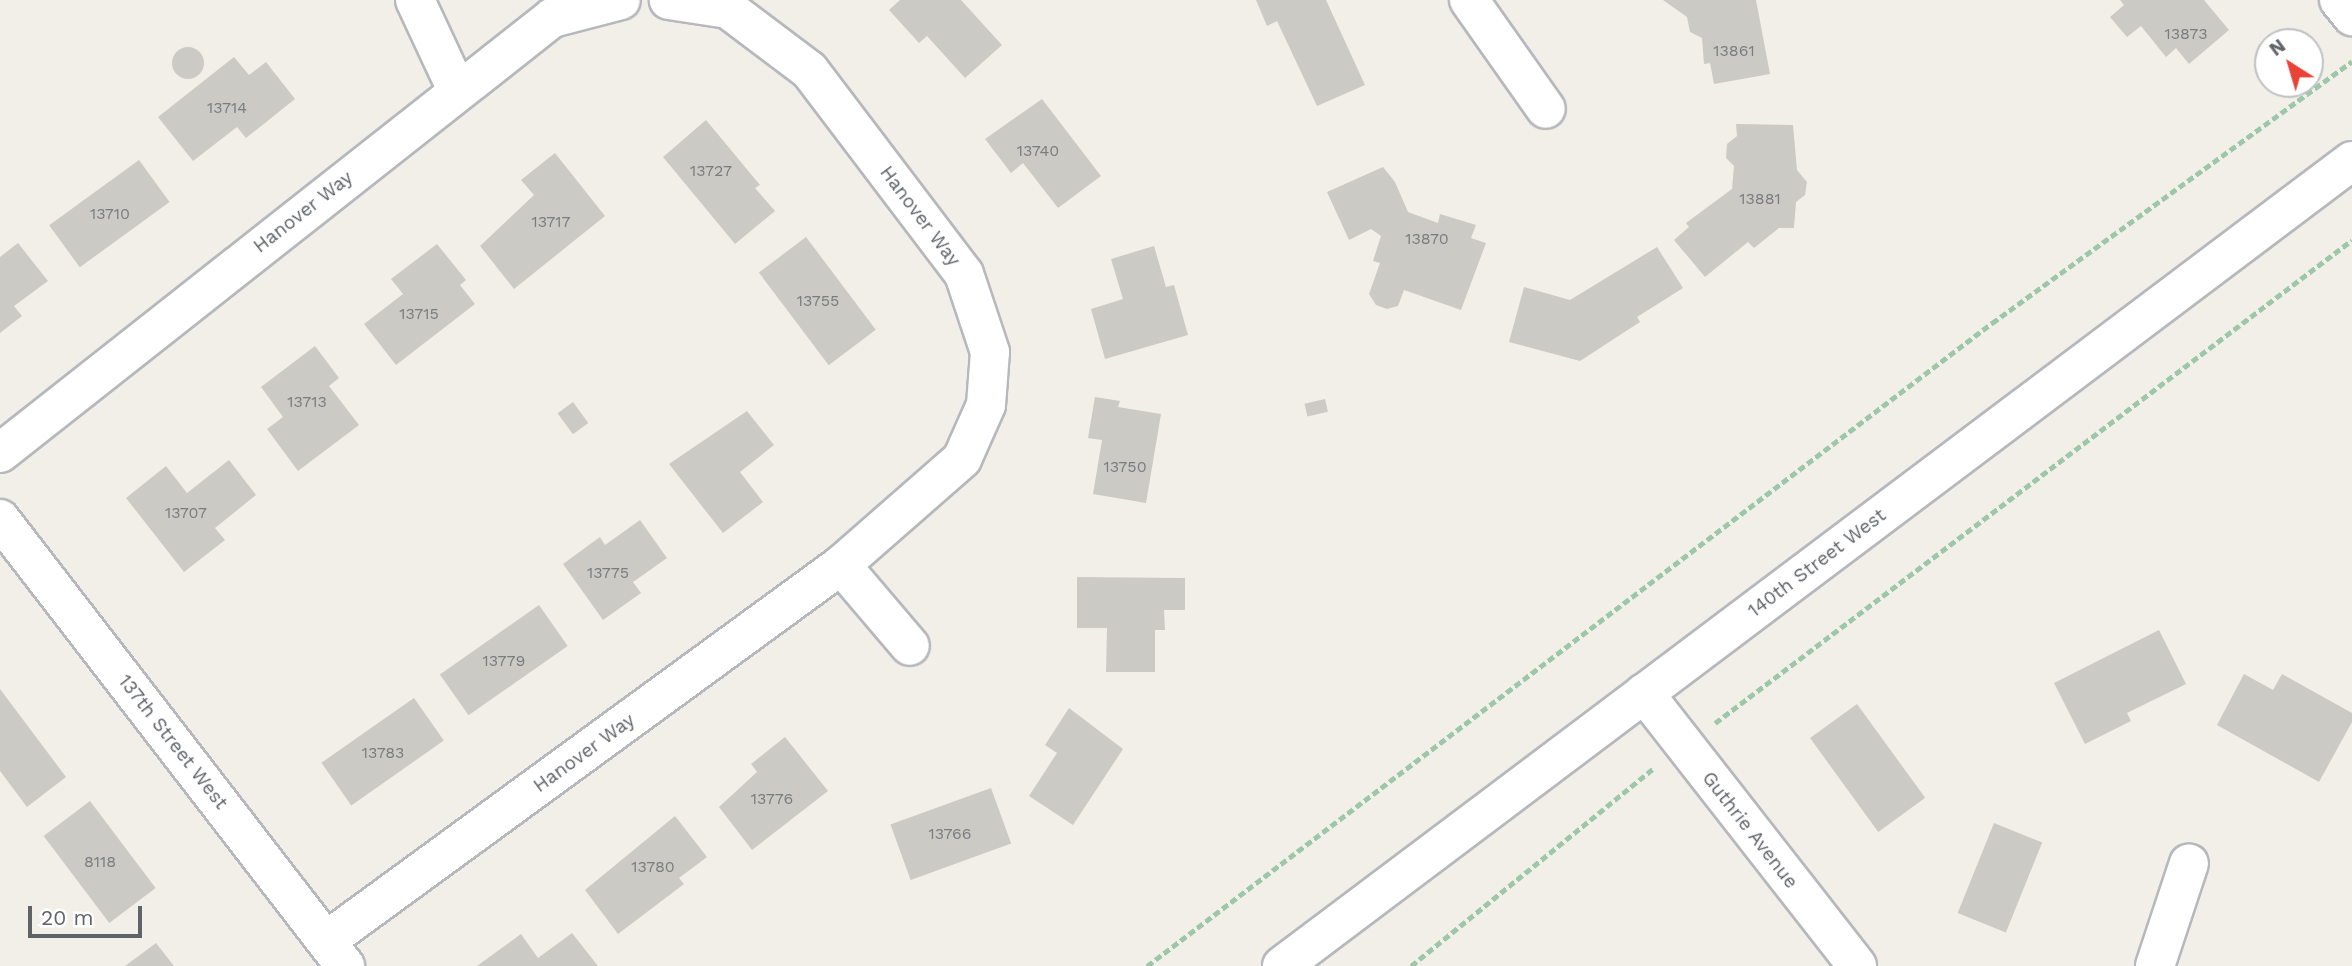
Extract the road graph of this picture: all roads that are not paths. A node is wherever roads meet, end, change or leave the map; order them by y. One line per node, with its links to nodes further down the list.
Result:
1 (415, 0): 7 (street)
2 (621, 0): 7 (street, Hanover Way)
3 (669, 0): 12 (street, Hanover Way)
4 (1469, 0): 8 (street)
5 (2339, 0): 6 (street)
6 (2352, 16)
7 (457, 90): 10 (street, Hanover Way)
8 (1546, 109)
9 (2352, 161): 14 (street, 140th Street West)
10 (0, 453)
11 (0, 519): 16 (street, 137th Street West)
12 (841, 565): 13 (street); 16 (street, Hanover Way)
13 (910, 646)
14 (1644, 693): 17 (street, 140th Street West); 18 (street, Guthrie Avenue)
15 (2189, 863): 19 (street)
16 (336, 954)
17 (1282, 966)
18 (1857, 966)
19 (2155, 966)

